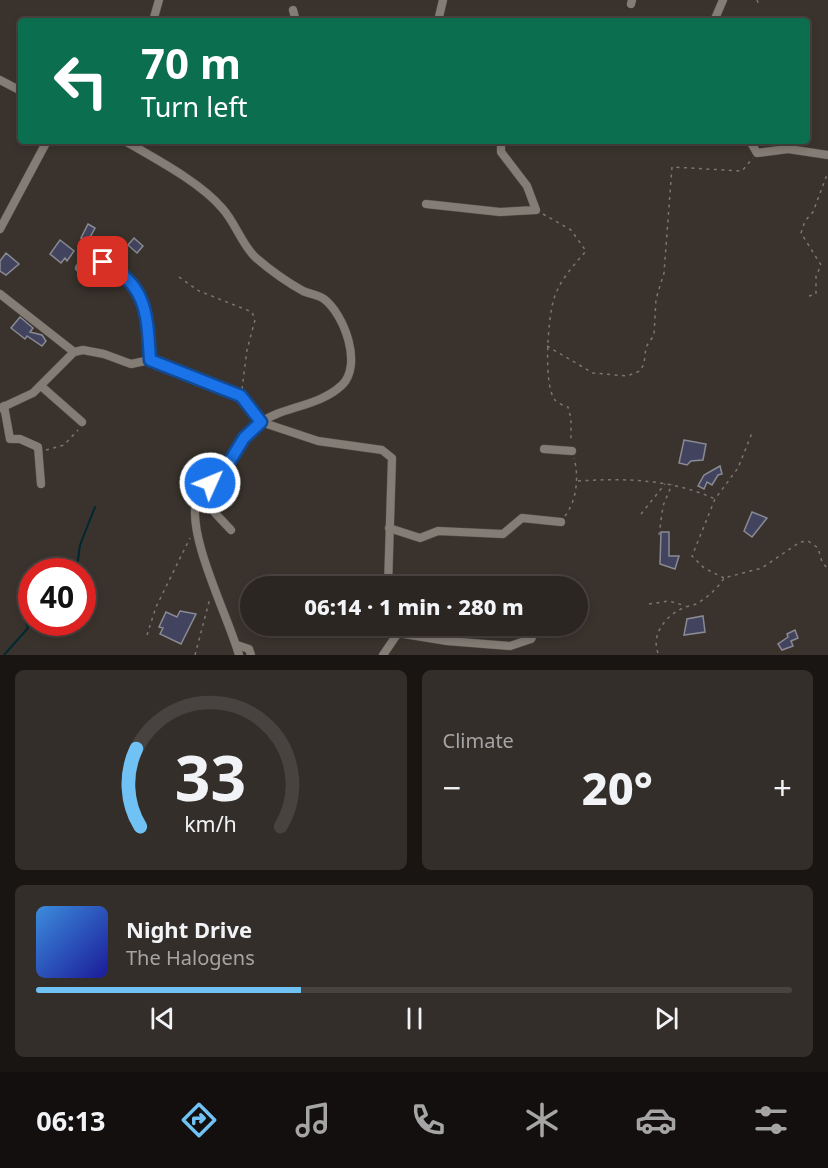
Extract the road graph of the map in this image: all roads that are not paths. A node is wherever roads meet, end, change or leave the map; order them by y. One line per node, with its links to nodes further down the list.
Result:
1 (159, 0): 5 (street)
2 (443, 0): 7 (street)
3 (723, 0): 8 (street)
4 (293, 10): 6 (street)
5 (154, 18)
6 (295, 18)
7 (439, 18)
8 (715, 18)
9 (0, 80): 10 (street)
10 (18, 89)
11 (45, 144): 17 (street)
12 (130, 144): 25 (street)
13 (501, 144): 16 (street)
14 (752, 144): 15 (street)
15 (828, 155)
16 (426, 204)
17 (0, 229)
18 (79, 268): 21 (street)
19 (0, 294): 20 (street)
20 (74, 352): 21 (street); 22 (street)
21 (150, 360): 25 (street)
22 (41, 386): 23 (street); 24 (street)
23 (2, 407): 28 (street)
24 (82, 422)
25 (261, 422): 29 (street); 31 (street)
26 (544, 449): 27 (street)
27 (572, 451)
28 (41, 483)
29 (210, 483): 32 (street); 37 (street)
30 (561, 522): 31 (street)
31 (389, 528): 33 (street)
32 (231, 530)
33 (388, 576)
34 (393, 636): 40 (street)
35 (426, 636): 36 (street)
36 (533, 636)
37 (237, 645): 38 (street); 39 (street)
38 (239, 655)
39 (252, 655)
40 (383, 655)

